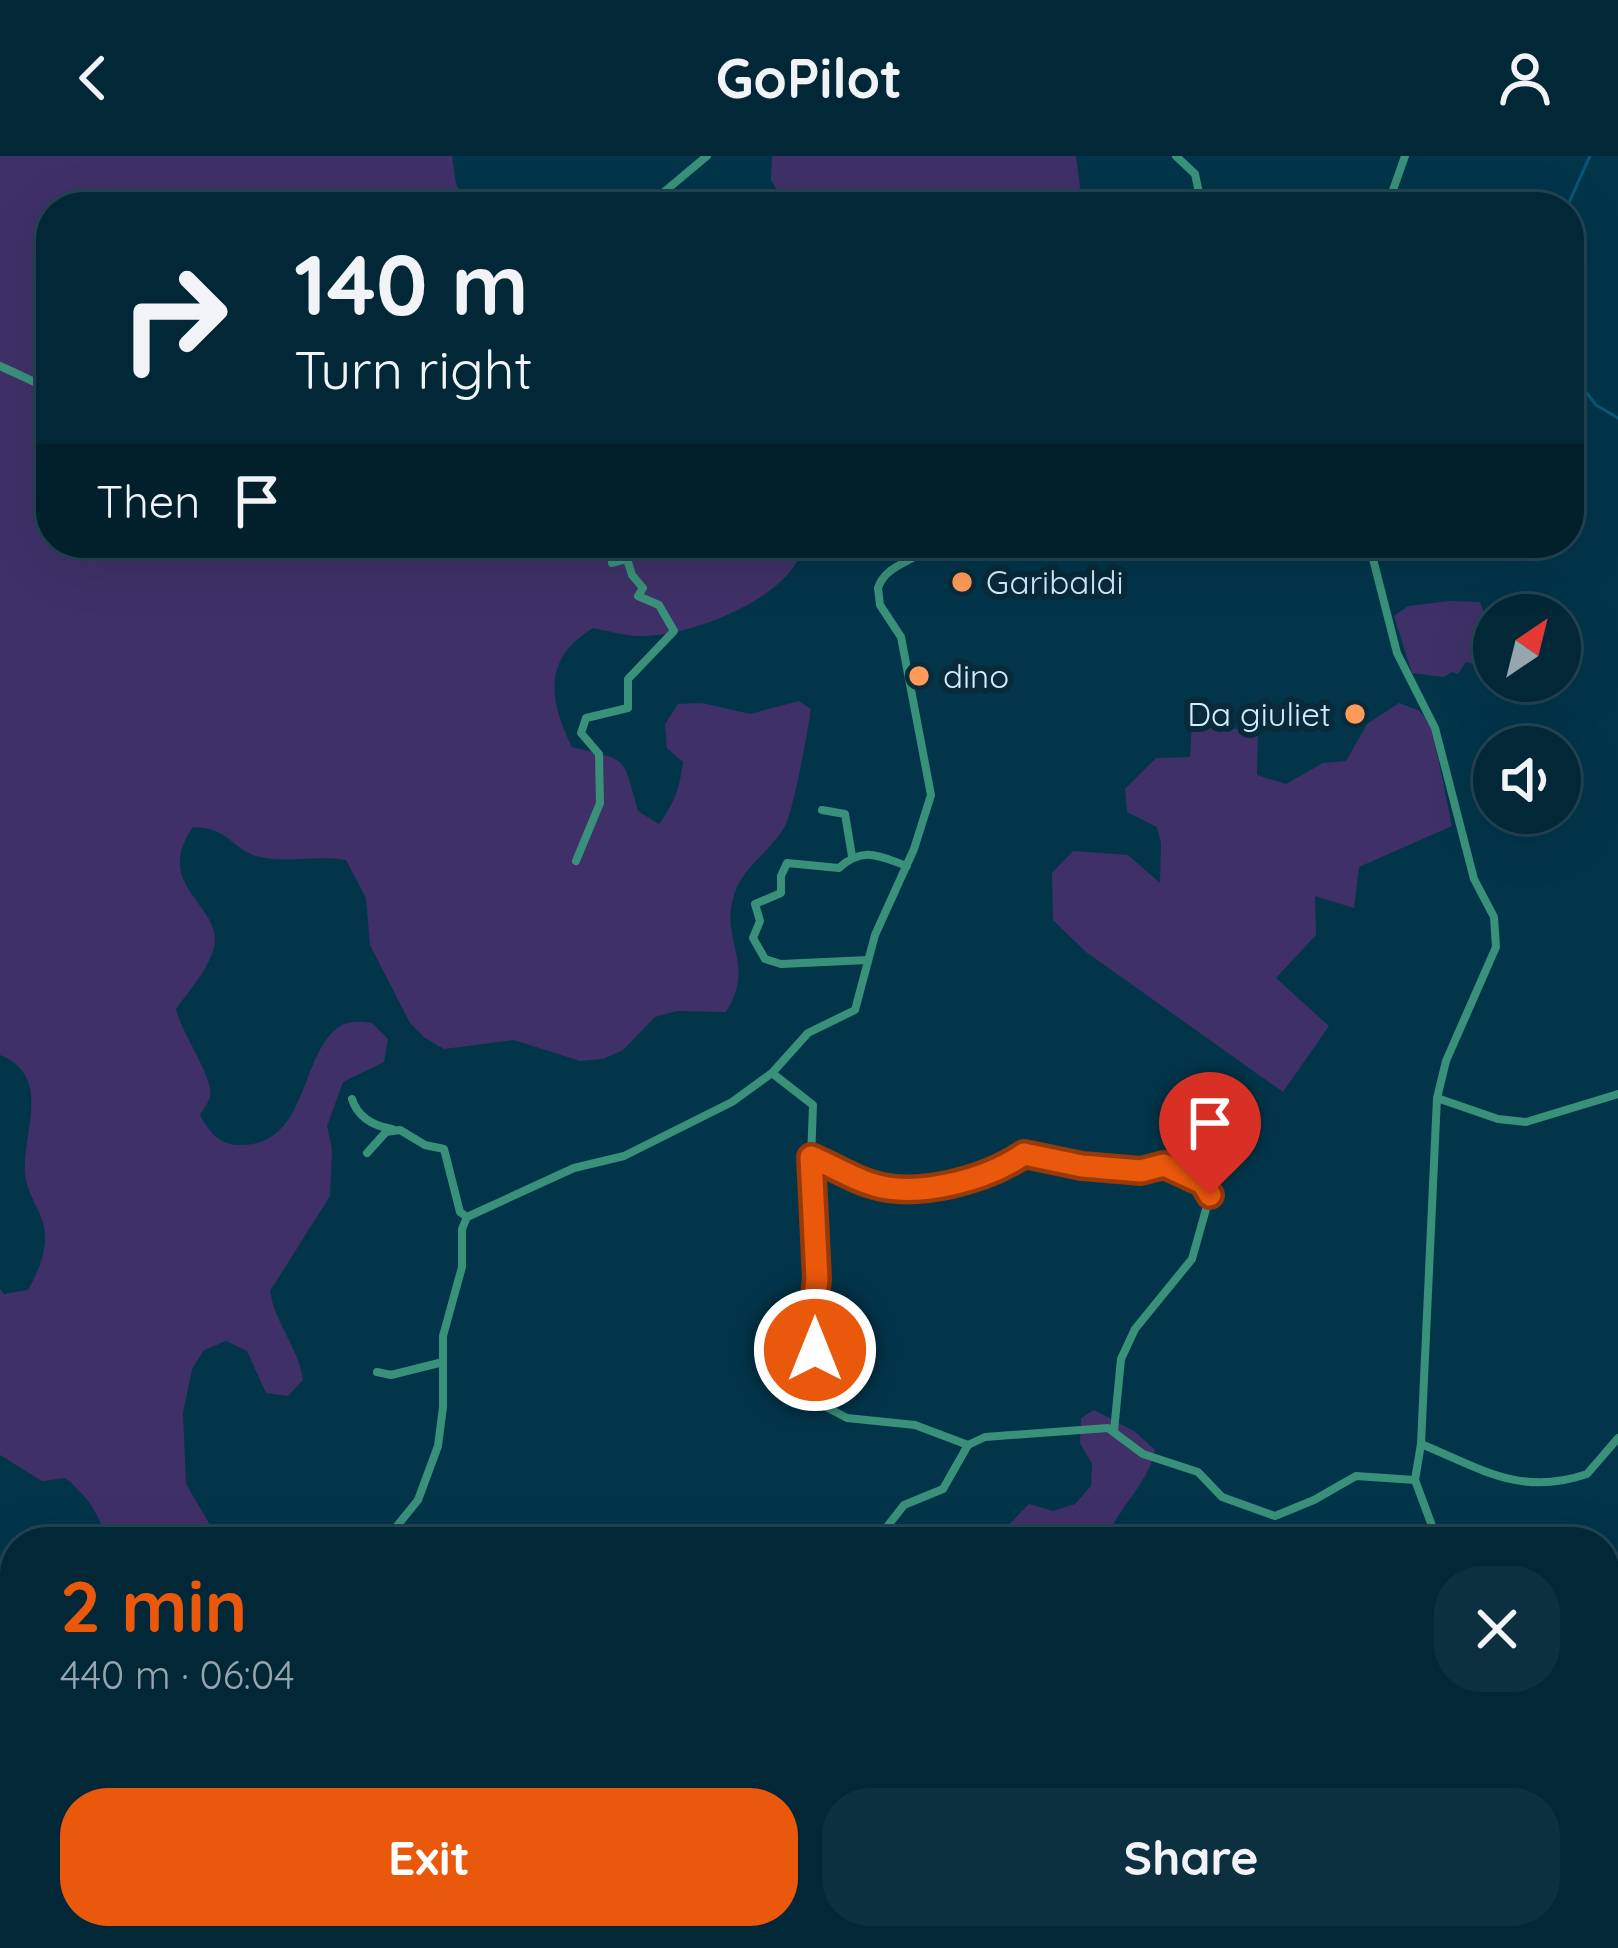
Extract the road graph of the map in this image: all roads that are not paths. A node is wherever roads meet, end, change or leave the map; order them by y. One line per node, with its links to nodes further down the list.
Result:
1 (707, 156): 4 (street)
2 (1176, 156): 5 (street)
3 (1406, 156): 6 (street)
4 (667, 192)
5 (1199, 192)
6 (1393, 192)
7 (0, 366): 8 (street)
8 (36, 383)
9 (917, 558): 16 (street)
10 (1373, 558): 20 (street)
11 (627, 560): 12 (street); 15 (street)
12 (612, 562)
13 (822, 810): 14 (street)
14 (852, 856): 16 (street); 17 (street)
15 (576, 861)
16 (907, 866): 17 (street)
17 (868, 960): 18 (street)
18 (772, 1072): 24 (street); 25 (street)
19 (1618, 1094): 20 (street)
20 (1438, 1098): 30 (street)
21 (352, 1099): 22 (street)
22 (400, 1130): 23 (street); 25 (street)
23 (367, 1153)
24 (811, 1157): 28 (street); 31 (street)
25 (467, 1217): 26 (street)
26 (443, 1362): 27 (street); 33 (street)
27 (377, 1372)
28 (1114, 1431): 31 (street); 32 (street)
29 (1618, 1438): 30 (street)
30 (1421, 1444): 32 (street)
31 (968, 1445): 34 (street)
32 (1415, 1480): 35 (street)
33 (398, 1527)
34 (887, 1527)
35 (1432, 1527)

